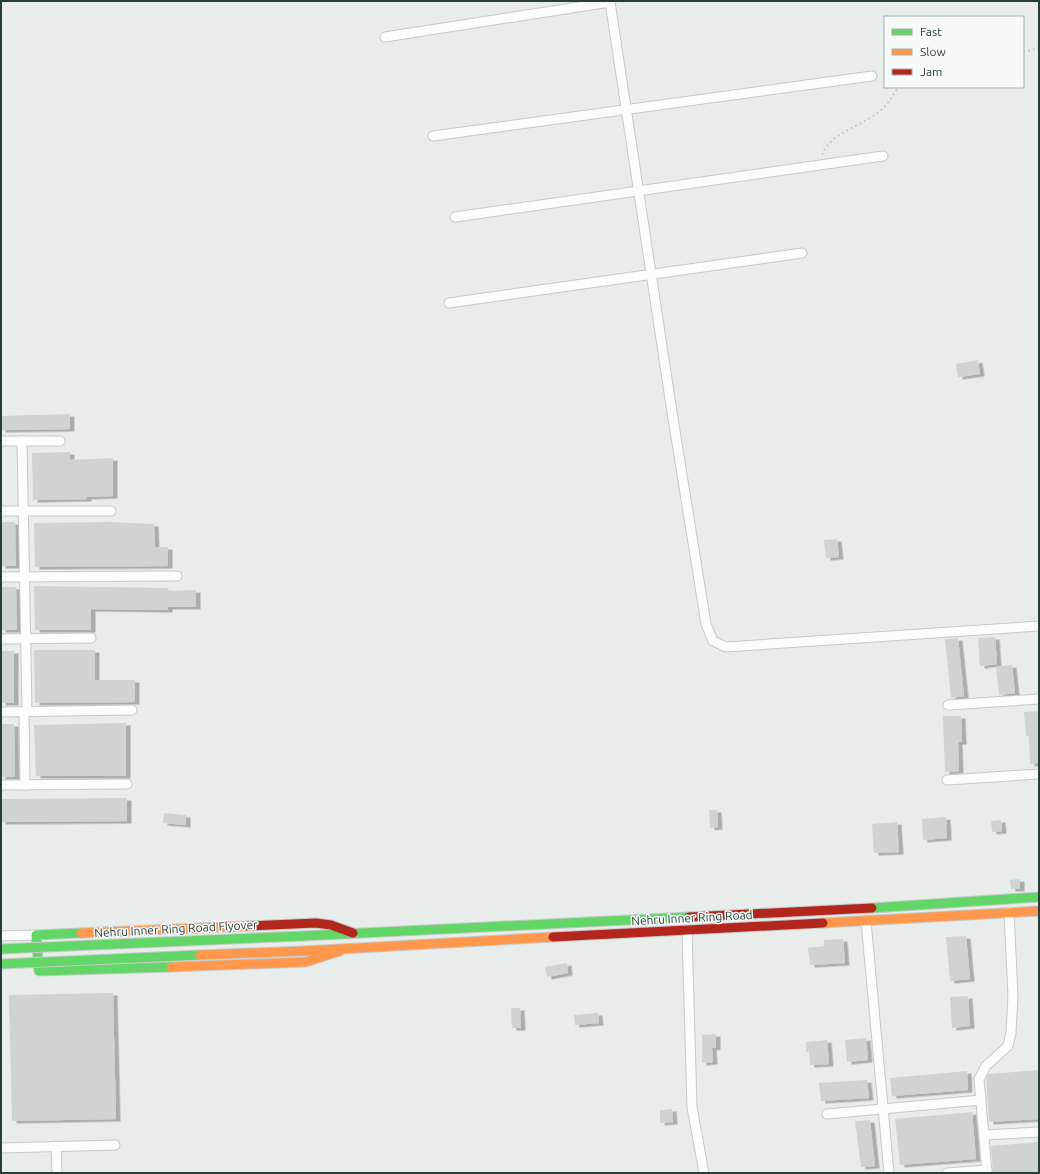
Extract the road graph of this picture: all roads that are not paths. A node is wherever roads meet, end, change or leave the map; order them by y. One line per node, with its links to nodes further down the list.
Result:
1 (385, 37): 3 (street)
2 (872, 76): 3 (street)
3 (626, 110): 4 (street); 6 (street)
4 (433, 136)
5 (882, 156): 6 (street)
6 (638, 191): 7 (street); 9 (street)
7 (455, 217)
8 (802, 253): 9 (street)
9 (651, 274): 10 (street); 20 (street)
10 (449, 303)
11 (1, 441): 12 (street)
12 (22, 441): 13 (street); 15 (street)
13 (60, 441)
14 (1, 511): 15 (street)
15 (22, 511): 16 (street); 19 (street)
16 (111, 511)
17 (177, 576): 19 (street)
18 (1, 577): 19 (street)
19 (24, 577): 22 (street)
20 (1039, 626)
21 (91, 638): 22 (street)
22 (24, 639): 23 (street); 28 (street)
23 (1, 640)
24 (1039, 699): 25 (street)
25 (948, 705)
26 (132, 710): 28 (street)
27 (1, 712): 28 (street)
28 (25, 712): 33 (street)
29 (1039, 774): 30 (street)
30 (947, 780)
31 (127, 784): 33 (street)
32 (1, 785): 33 (street)
33 (25, 785)
34 (1039, 897): 38 (main road, Nehru Inner Ring Road)
35 (1039, 911): 36 (main road, Nehru Inner Ring Road)
36 (1010, 912): 37 (main road, Nehru Inner Ring Road); 47 (street)
37 (866, 921): 39 (main road, Nehru Inner Ring Road); 48 (street)
38 (444, 929): 40 (main road, Nehru Inner Ring Road); 43 (main road)
39 (687, 930): 43 (main road, Nehru Inner Ring Road); 57 (street)
40 (353, 933): 41 (main road); 45 (main road, Nehru Inner Ring Road Flyover, bridge)
41 (36, 935): 42 (street); 44 (main road)
42 (1, 936)
43 (444, 942): 44 (main road, Nehru Inner Ring Road)
44 (347, 948): 46 (main road, bridge)
45 (1, 949)
46 (1, 964)
47 (981, 1100): 48 (street); 51 (street)
48 (884, 1108): 49 (street); 58 (street)
49 (827, 1114)
50 (1039, 1132): 51 (street)
51 (984, 1135): 55 (street)
52 (115, 1145): 53 (street)
53 (56, 1146): 54 (street); 56 (street)
54 (1, 1148)
55 (987, 1171): 59 (street)
56 (57, 1173)
57 (704, 1173)
58 (889, 1173)
59 (947, 1173)

